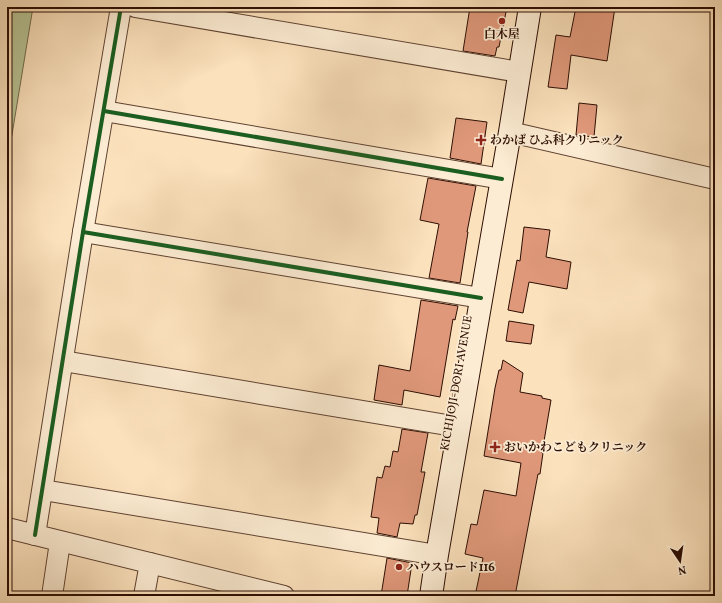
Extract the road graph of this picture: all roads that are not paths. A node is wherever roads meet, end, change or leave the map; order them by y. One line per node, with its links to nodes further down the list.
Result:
1 (121, 7): 5 (street)
2 (135, 7): 4 (street)
3 (530, 7): 4 (main road, KICHIJOJI-DORI AVENUE)
4 (519, 72): 6 (main road, KICHIJOJI-DORI AVENUE)
5 (104, 111): 7 (street); 9 (street)
6 (510, 132): 7 (main road, KICHIJOJI-DORI AVENUE); 8 (street)
7 (502, 179): 10 (main road, KICHIJOJI-DORI AVENUE)
8 (715, 179)
9 (84, 232): 10 (street); 11 (street)
10 (481, 298): 12 (main road, KICHIJOJI-DORI AVENUE)
11 (63, 361): 12 (street); 13 (street)
12 (459, 427): 17 (main road, KICHIJOJI-DORI AVENUE)
13 (43, 490): 15 (street); 17 (street)
14 (7, 528): 15 (street)
15 (35, 535): 16 (street)
16 (60, 542): 18 (street); 19 (street)
17 (437, 554): 22 (main road, KICHIJOJI-DORI AVENUE)
18 (150, 563): 20 (street); 21 (street)
19 (52, 596)
20 (144, 596)
21 (284, 596)
22 (432, 596)

